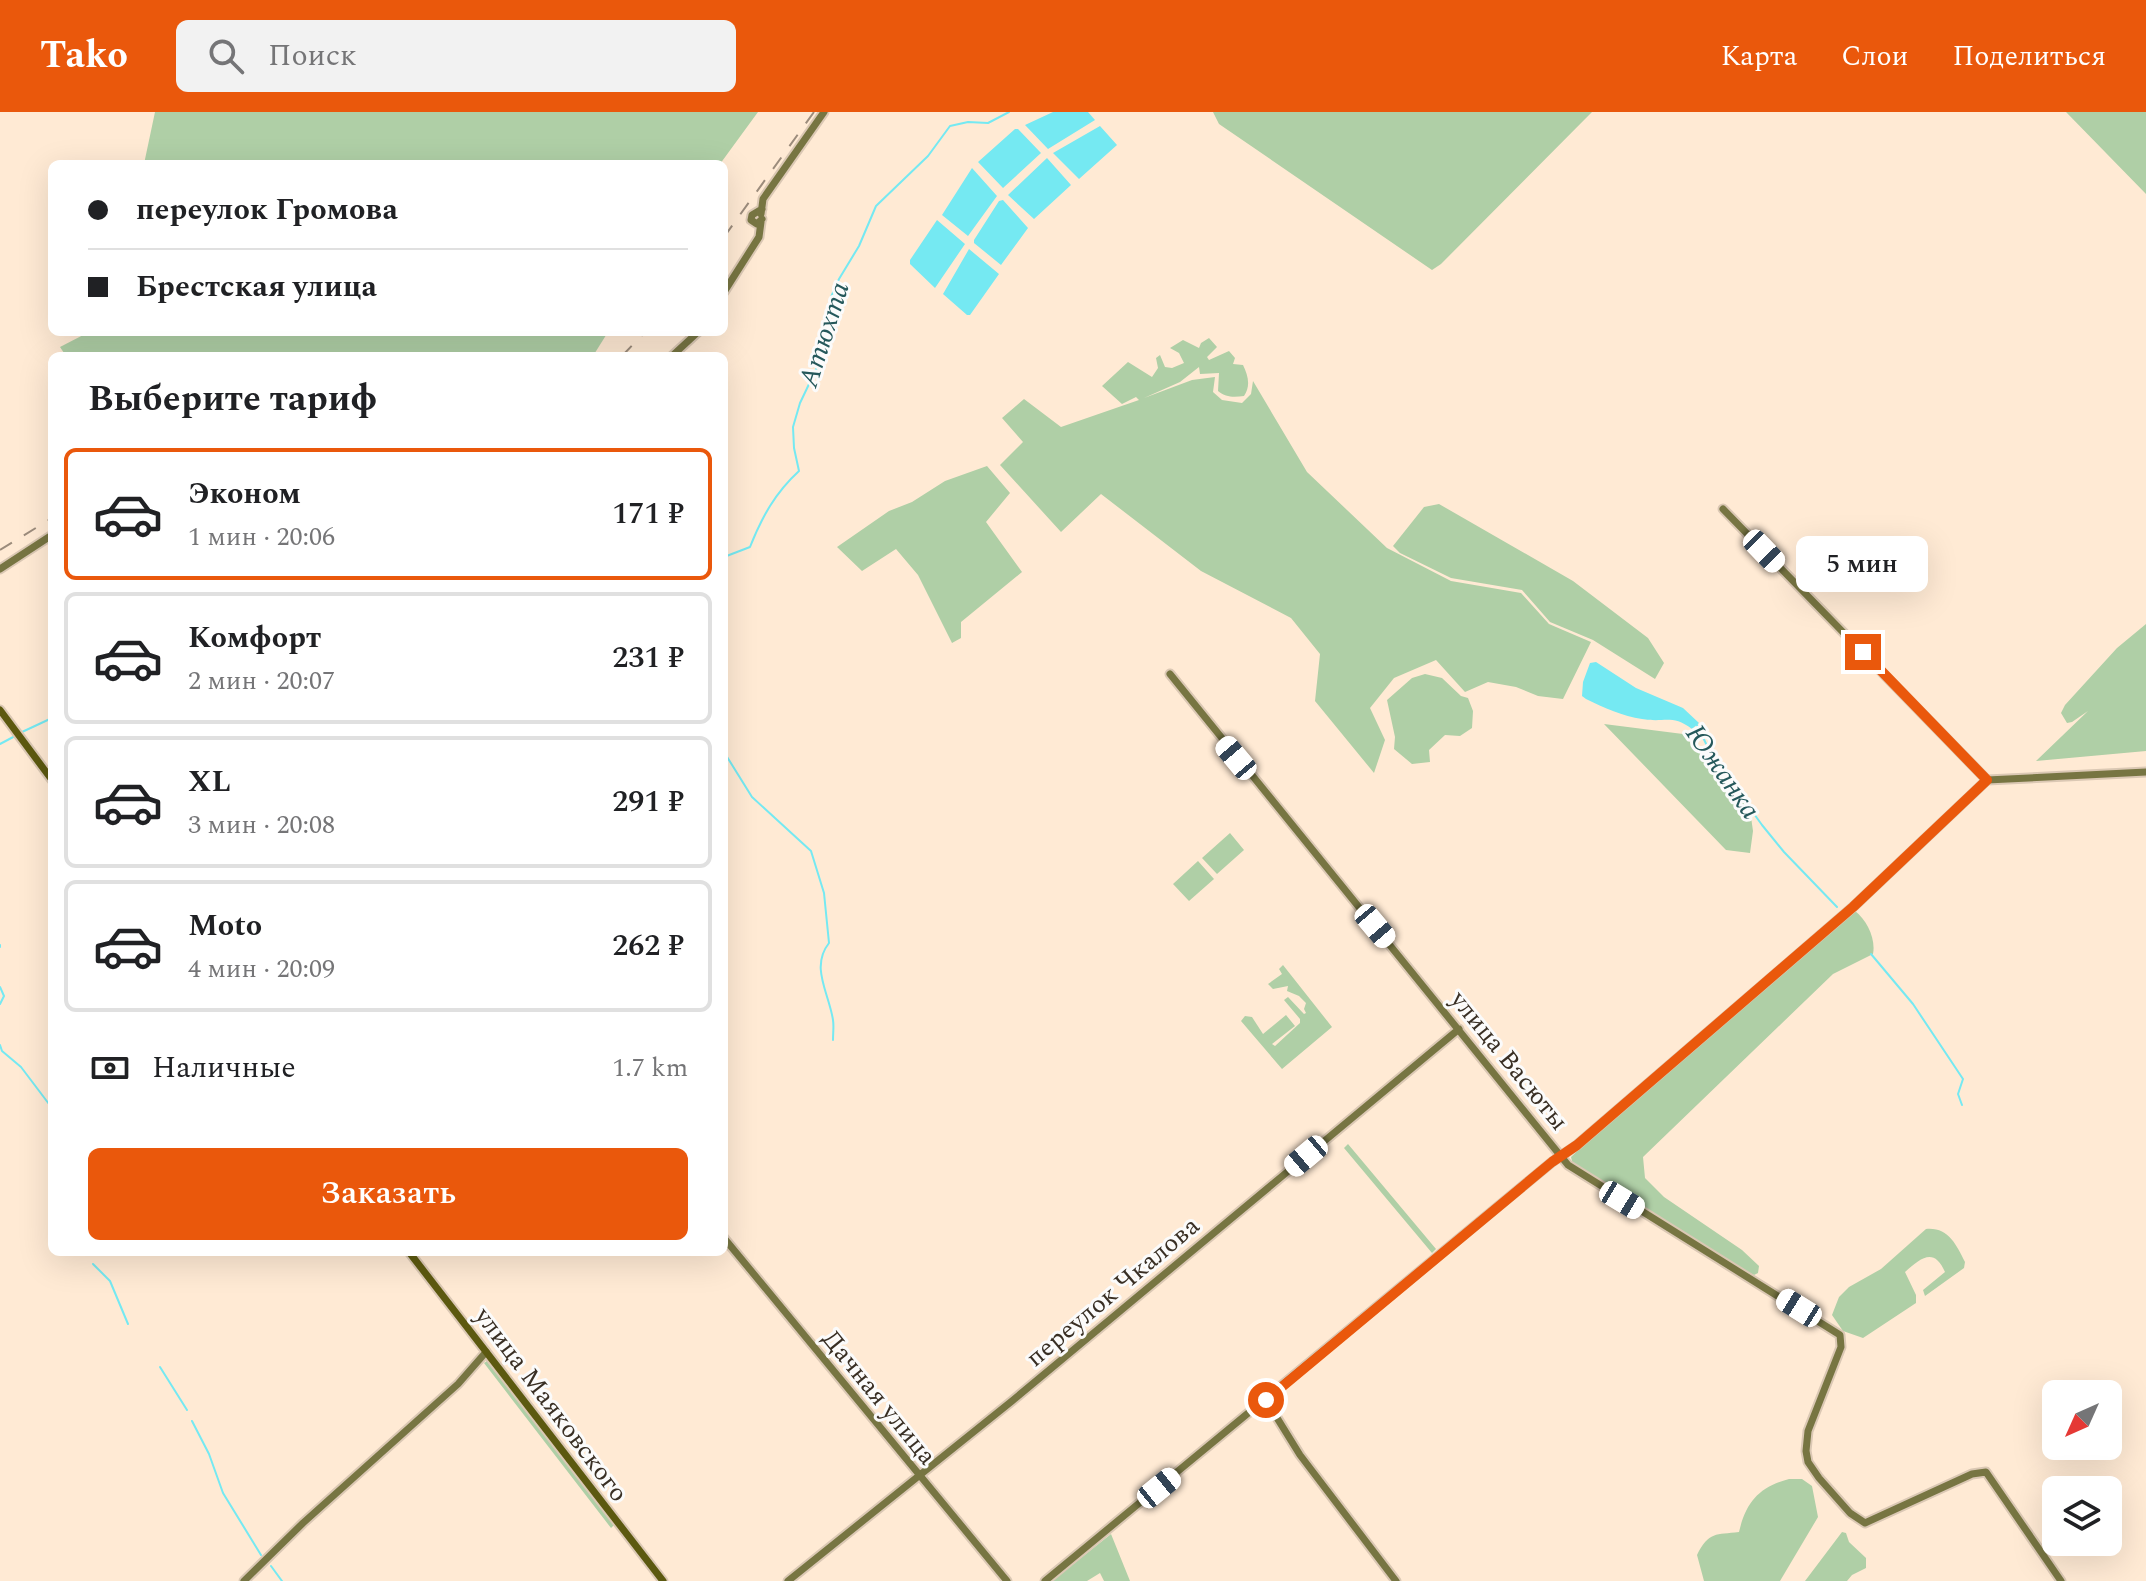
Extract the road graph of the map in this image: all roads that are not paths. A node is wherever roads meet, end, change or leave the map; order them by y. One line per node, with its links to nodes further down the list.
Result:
1 (824, 112): 2 (street)
2 (728, 286)
3 (694, 336): 4 (street)
4 (676, 352)
5 (1723, 509): 12 (street)
6 (48, 538): 7 (street)
7 (0, 569)
8 (1170, 674): 13 (street, улица Васюты)
9 (0, 710): 11 (main road)
10 (2146, 772): 12 (street)
11 (48, 775)
12 (1987, 780): 14 (street)
13 (1459, 1029): 14 (street, улица Васюты); 19 (street, переулок Чкалова)
14 (1561, 1156): 18 (street); 26 (street, улица Васюты)
15 (728, 1243): 19 (street, Дачная улица)
16 (412, 1256): 17 (main road, улица Маяковского)
17 (486, 1352): 20 (street); 21 (main road, улица Маяковского)
18 (1266, 1400): 24 (street); 25 (street)
19 (919, 1476): 22 (street, переулок Чкалова); 23 (street, Дачная улица)
20 (244, 1581)
21 (663, 1581)
22 (788, 1581)
23 (1007, 1581)
24 (1045, 1581)
25 (1396, 1581)
26 (2061, 1581)

